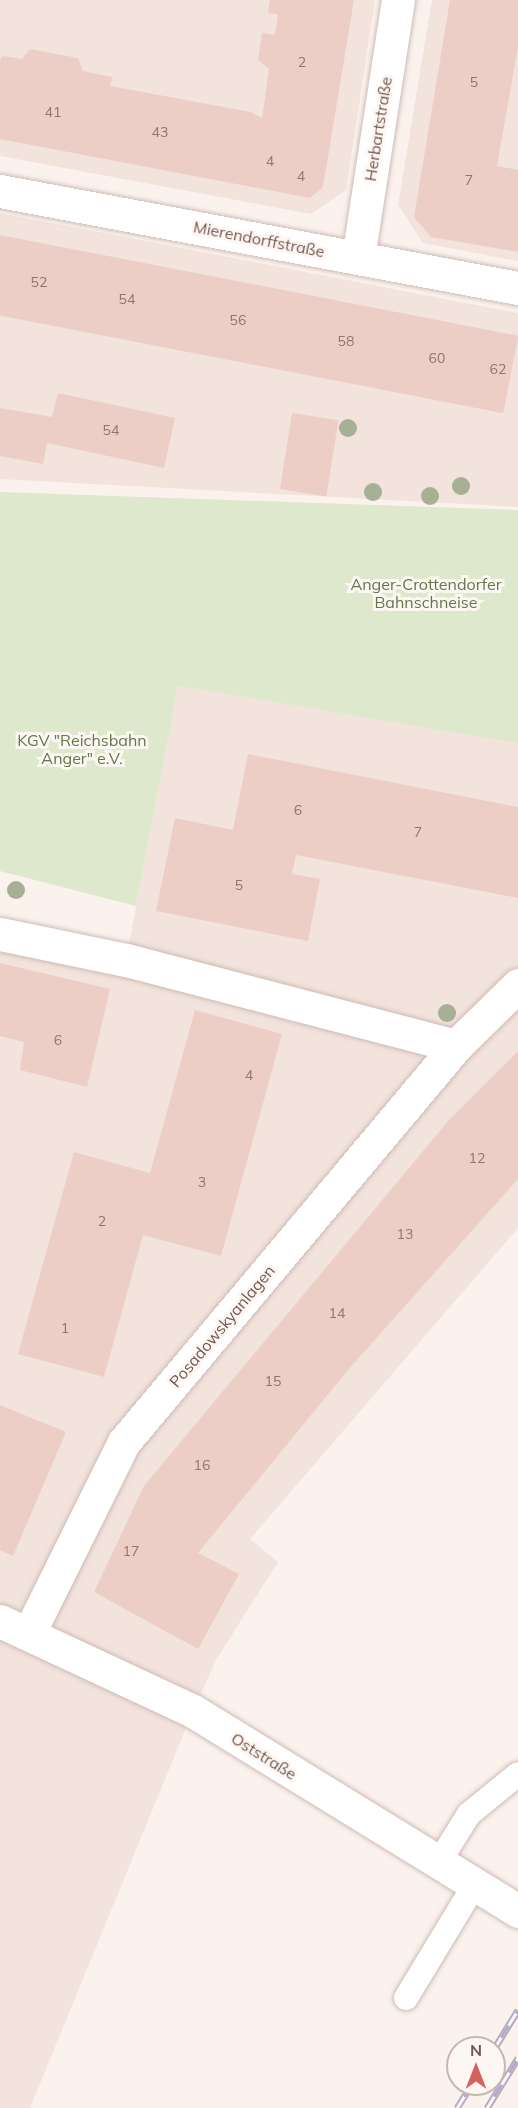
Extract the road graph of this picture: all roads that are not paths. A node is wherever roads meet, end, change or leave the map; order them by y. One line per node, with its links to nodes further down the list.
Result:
1 (398, 0): 3 (street, Herbartstraße)
2 (0, 191): 3 (street, Mierendorffstraße)
3 (358, 258): 4 (street, Mierendorffstraße)
4 (518, 288)
5 (0, 934): 6 (street)
6 (89, 952): 8 (street); 8 (lane)
7 (518, 985): 9 (street, Posadowskyanlagen)
8 (315, 1009): 9 (street)
9 (456, 1046): 10 (street, Posadowskyanlagen)
10 (14, 1627): 12 (street, Oststraße)
11 (518, 1774): 12 (lane)
12 (439, 1862): 13 (street, Oststraße)
13 (475, 1884): 14 (street, Oststraße); 15 (lane)
14 (518, 1911)
15 (406, 1998)

